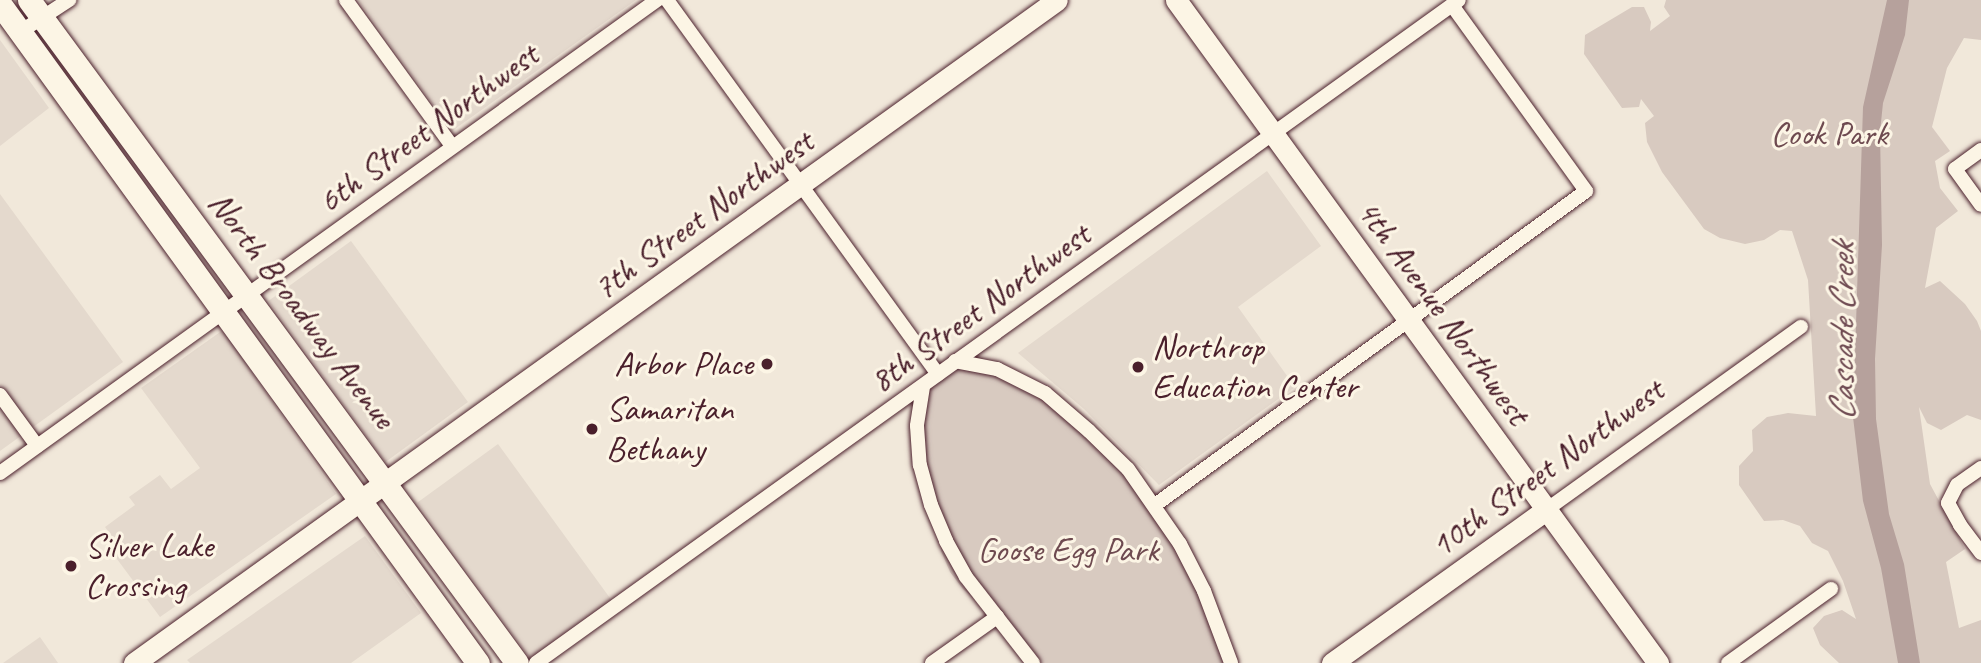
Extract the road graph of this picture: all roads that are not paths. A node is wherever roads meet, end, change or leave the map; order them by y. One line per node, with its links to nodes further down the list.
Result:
1 (69, 0): 9 (street)
2 (346, 0): 12 (street)
3 (657, 0): 12 (street, 6th Street Northwest)
4 (667, 0): 14 (street)
5 (1057, 0): 14 (main road, 7th Street Northwest)
6 (1176, 0): 11 (main road, 4th Avenue Northwest)
7 (1455, 2): 11 (street, 8th Street Northwest); 17 (street)
8 (0, 4): 10 (main road, North Broadway Avenue)
9 (36, 9): 10 (street); 16 (main road, North Broadway Avenue)
10 (20, 32): 16 (main road, North Broadway Avenue)
11 (1273, 133): 17 (main road, 4th Avenue Northwest); 19 (street, 8th Street Northwest)
12 (452, 146): 16 (street, 6th Street Northwest)
13 (1981, 150): 15 (street)
14 (801, 186): 20 (street); 26 (main road, 7th Street Northwest)
15 (1981, 205)
16 (235, 304): 23 (street, 6th Street Northwest); 26 (main road, North Broadway Avenue); 27 (main road, North Broadway Avenue)
17 (1408, 322): 28 (street); 29 (main road, 4th Avenue Northwest)
18 (1801, 327): 29 (street, 10th Street Northwest)
19 (956, 361): 20 (street, 8th Street Northwest); 28 (street)
20 (938, 374): 21 (street, 8th Street Northwest)
21 (923, 387): 32 (street); 36 (street, 8th Street Northwest)
22 (0, 395): 23 (street)
23 (37, 446): 25 (street, 6th Street Northwest)
24 (1981, 468): 30 (street)
25 (0, 473)
26 (386, 482): 27 (main road, 7th Street Northwest); 35 (main road, North Broadway Avenue)
27 (360, 501): 33 (main road, 7th Street Northwest); 34 (main road, North Broadway Avenue)
28 (1154, 505): 39 (street)
29 (1546, 510): 40 (main road, 10th Street Northwest); 41 (main road, 4th Avenue Northwest)
30 (1981, 554)
31 (1831, 589): 42 (street)
32 (997, 617): 37 (street); 38 (street)
33 (134, 663)
34 (478, 663)
35 (517, 663)
36 (536, 663)
37 (932, 663)
38 (1033, 663)
39 (1231, 663)
40 (1332, 663)
41 (1658, 663)
42 (1728, 663)

